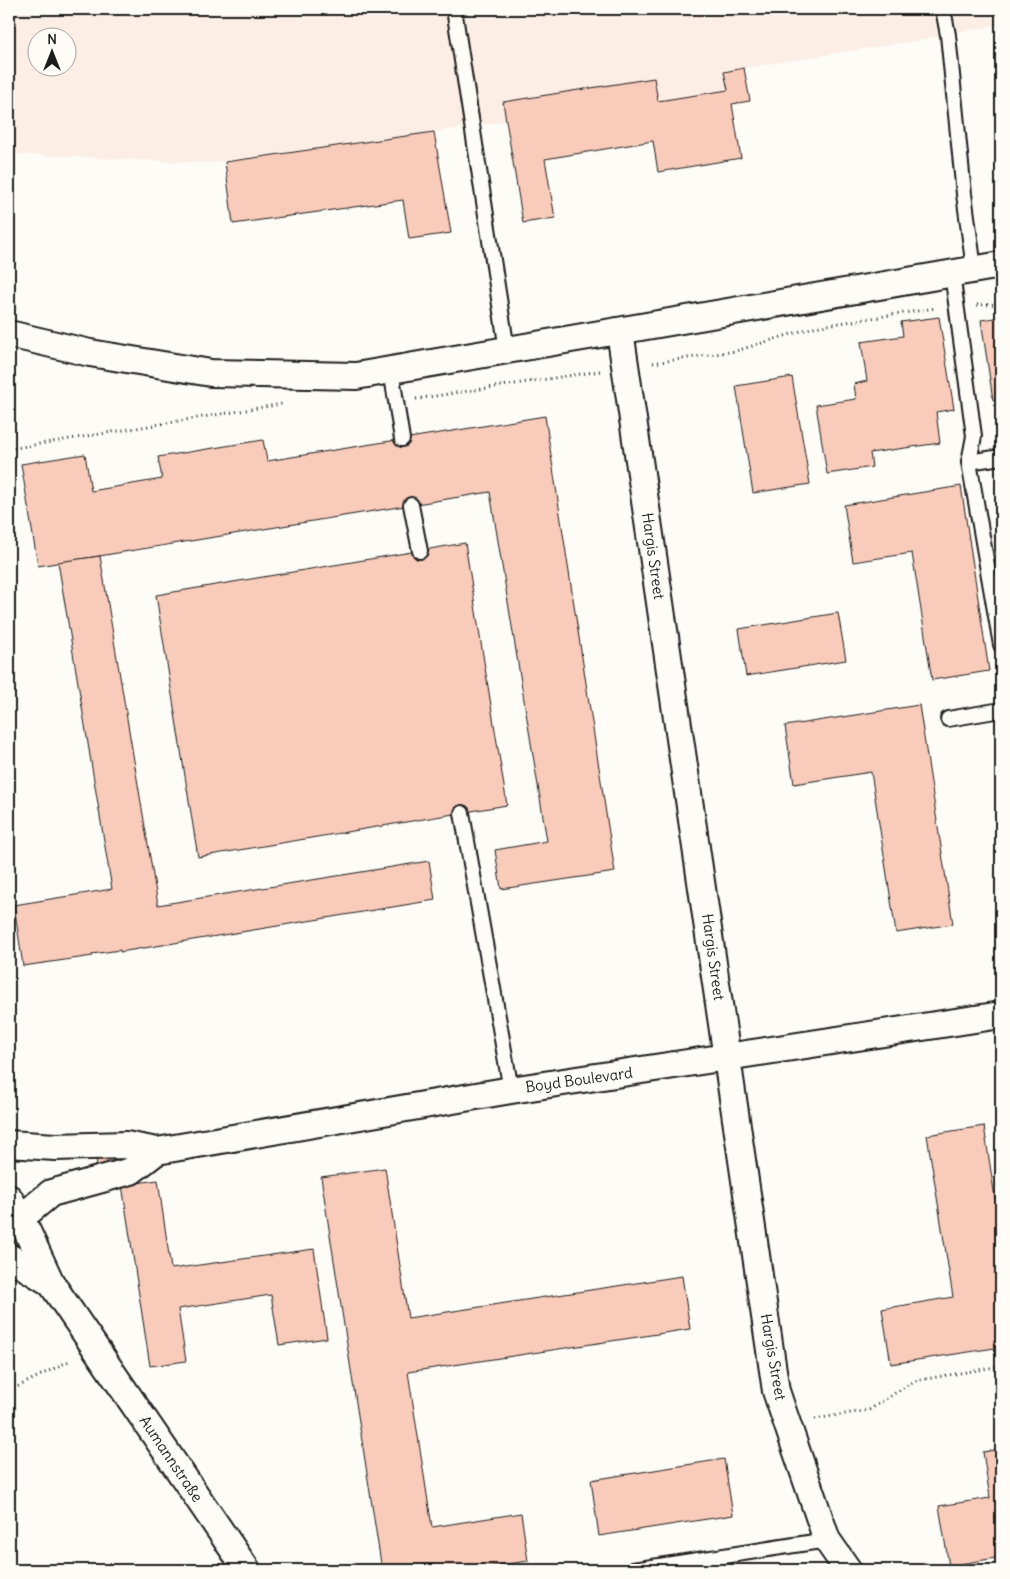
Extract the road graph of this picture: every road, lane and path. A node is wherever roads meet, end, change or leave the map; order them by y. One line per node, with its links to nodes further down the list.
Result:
1 (454, 9): 7 (lane)
2 (943, 9): 4 (lane)
3 (1001, 265): 4 (street)
4 (963, 271): 5 (street); 11 (lane)
5 (620, 331): 7 (street); 19 (street, Hargis Street)
6 (9, 334): 8 (street)
7 (507, 350): 8 (street)
8 (391, 370): 9 (lane)
9 (402, 439)
10 (1001, 457): 11 (lane)
11 (969, 462): 14 (lane)
12 (411, 505): 13 (lane)
13 (420, 551)
14 (1001, 645)
15 (1001, 710): 16 (lane)
16 (948, 719)
17 (462, 813): 20 (lane)
18 (1001, 1016): 19 (street, Boyd Boulevard)
19 (728, 1058): 20 (street, Boyd Boulevard); 29 (street, Hargis Street)
20 (511, 1090): 22 (street, Boyd Boulevard)
21 (9, 1144): 22 (street, Boyd Boulevard)
22 (157, 1151): 23 (street, Boyd Boulevard)
23 (13, 1213): 25 (street, Aumannstraße)
24 (9, 1257): 25 (street)
25 (51, 1283): 26 (street, Aumannstraße)
26 (94, 1348): 28 (path); 31 (street, Aumannstraße)
27 (1001, 1366): 29 (path)
28 (9, 1391)
29 (787, 1423): 30 (street, Hargis Street)
30 (827, 1540): 32 (lane); 33 (street, Hargis Street)
31 (246, 1570)
32 (633, 1570)
33 (848, 1570)

